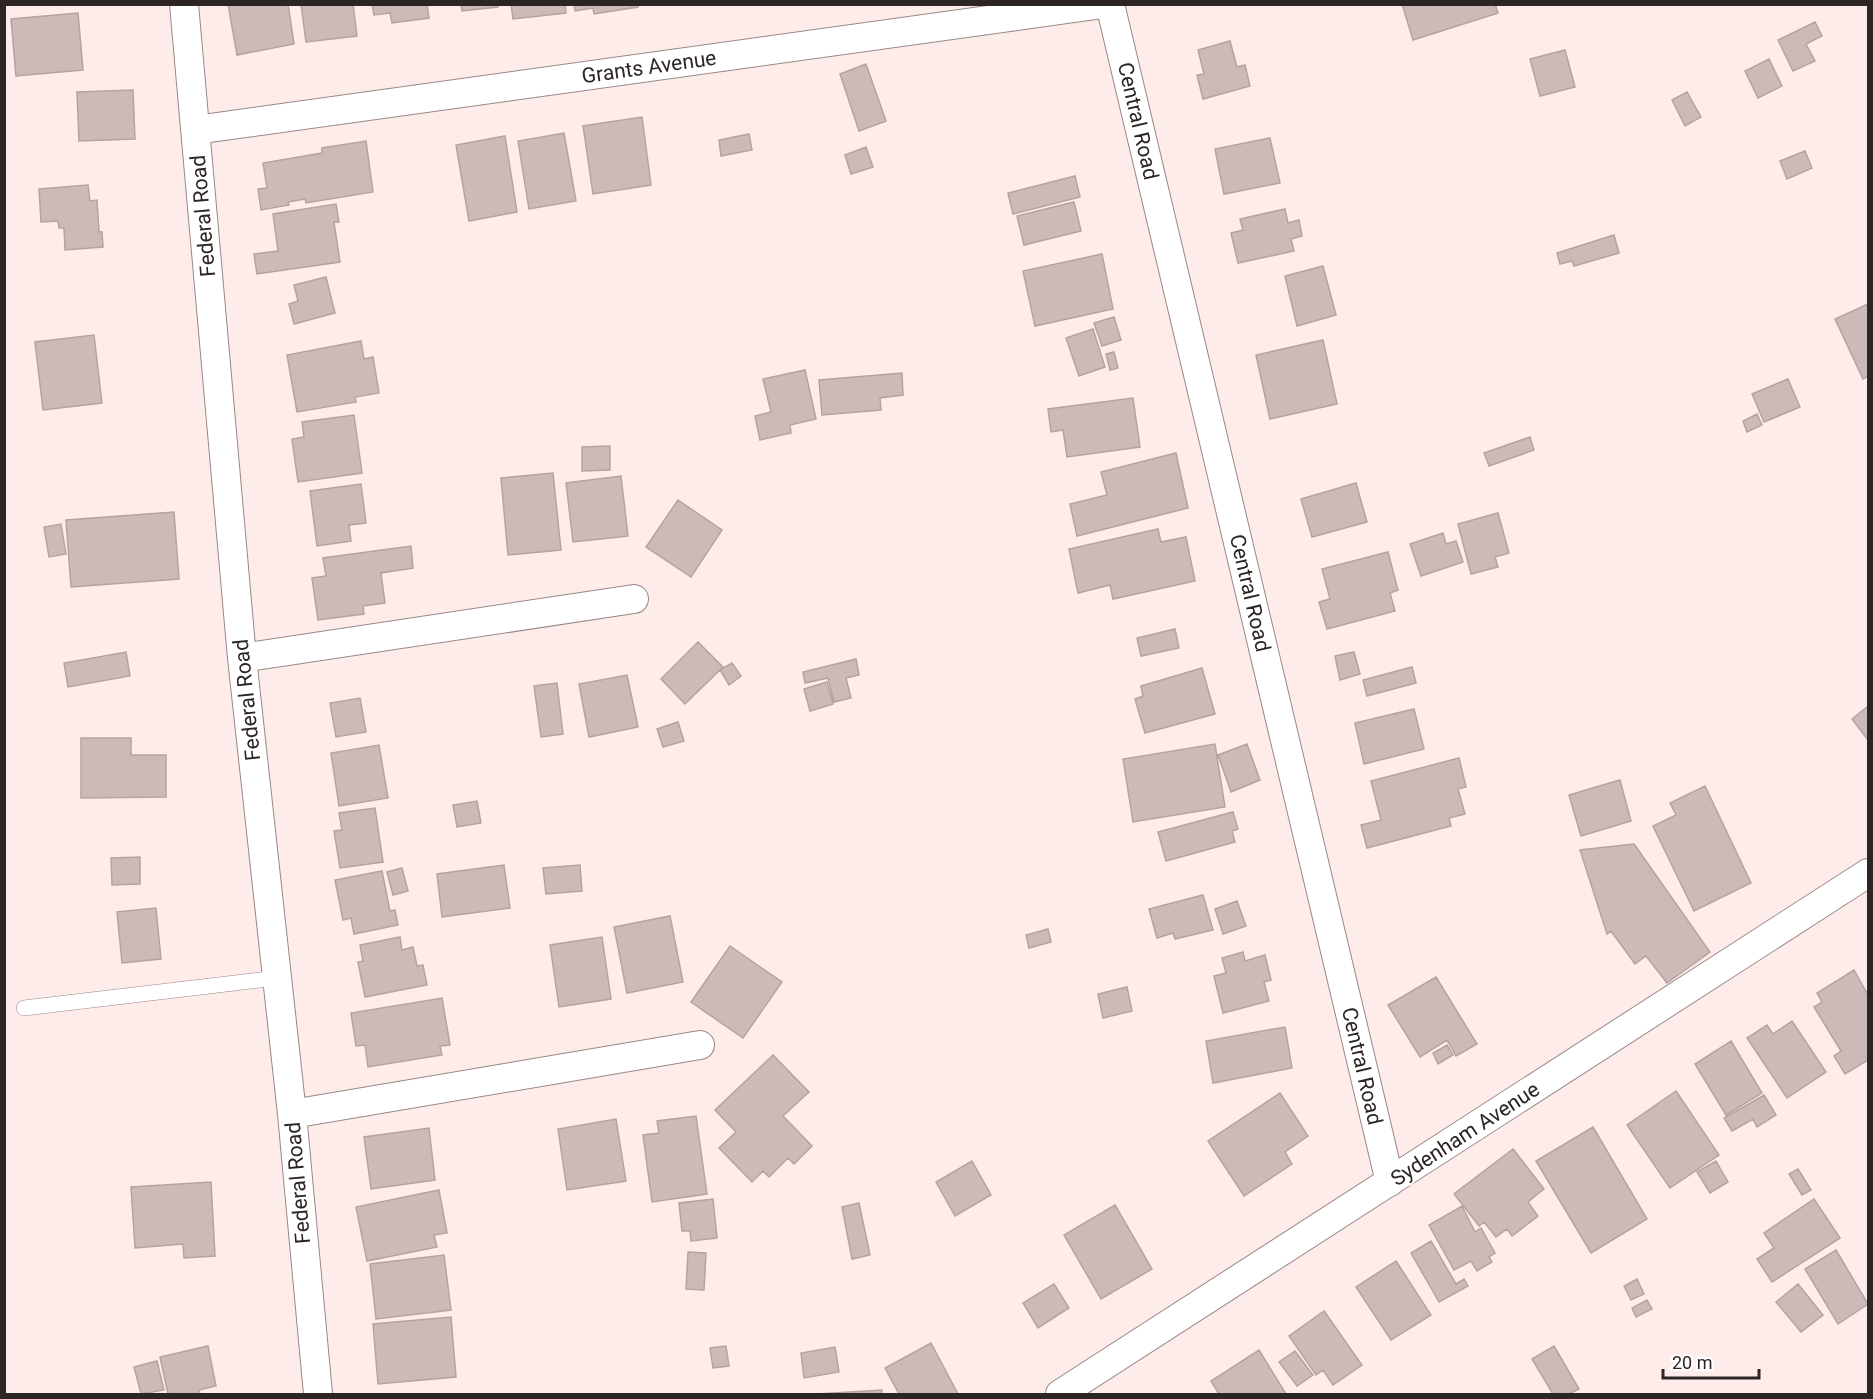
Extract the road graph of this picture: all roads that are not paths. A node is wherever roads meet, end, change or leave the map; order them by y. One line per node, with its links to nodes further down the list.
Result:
1 (184, 4): 4 (street, Federal Road)
2 (1103, 4): 4 (street, Grants Avenue)
3 (1110, 4): 12 (street, Central Road)
4 (195, 130): 6 (street, Federal Road)
5 (634, 599): 6 (street)
6 (242, 658): 8 (street, Federal Road)
7 (1869, 873): 12 (street, Sydenham Avenue)
8 (277, 978): 9 (lane); 11 (street, Federal Road)
9 (24, 1008)
10 (700, 1045): 11 (street)
11 (292, 1114): 13 (street, Federal Road)
12 (1390, 1182): 14 (street, Sydenham Avenue)
13 (318, 1395)
14 (1060, 1395)

